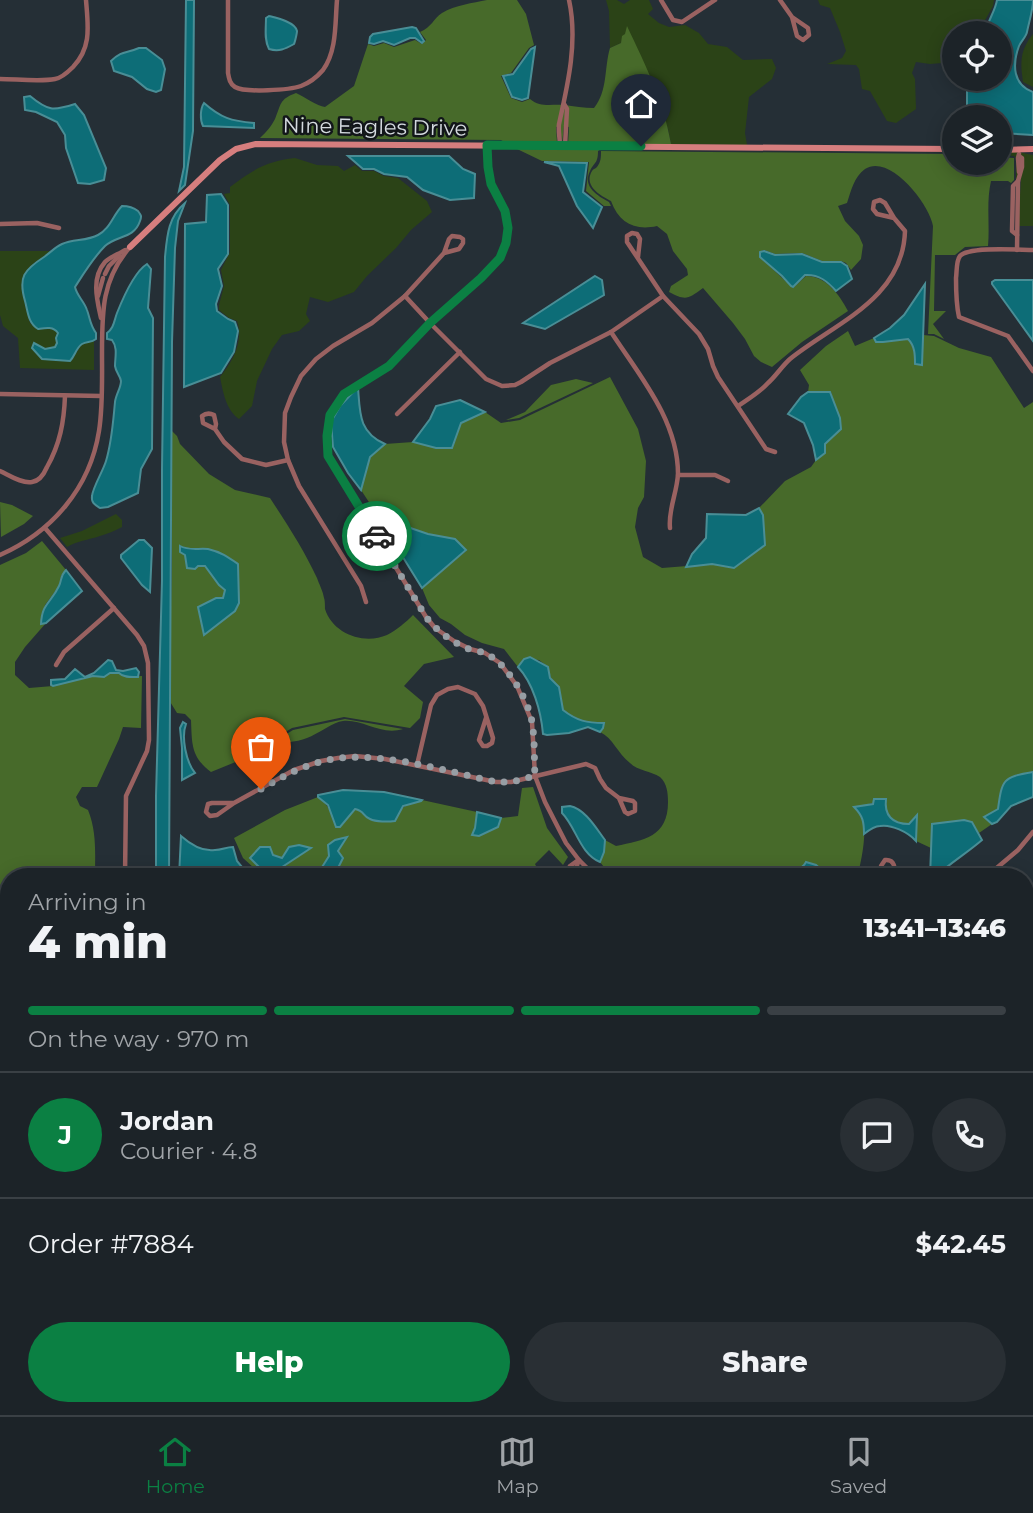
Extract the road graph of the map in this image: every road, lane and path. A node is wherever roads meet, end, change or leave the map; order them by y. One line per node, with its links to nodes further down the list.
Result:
1 (86, 0): 9 (street)
2 (228, 0): 3 (street)
3 (337, 0)
4 (569, 0): 11 (street)
5 (661, 0): 6 (street)
6 (715, 0)
7 (780, 0): 8 (street)
8 (792, 17): 8 (street)
9 (0, 79)
10 (487, 145): 11 (street, Nine Eagles Drive); 19 (street, Nine Eagles Drive); 28 (street)
11 (563, 146): 12 (street, Nine Eagles Drive)
12 (942, 149)
13 (1033, 151): 15 (street)
14 (1012, 152): 15 (street)
15 (1019, 153): 20 (street)
16 (894, 218): 16 (street); 35 (street)
17 (0, 224): 18 (street)
18 (59, 228)
19 (131, 247): 26 (street, Nine Eagles Drive); 26 (street, Nine Eagles Drive); 27 (street, Nine Eagles Drive)
20 (1017, 250): 21 (street); 31 (street)
21 (1033, 250)
22 (444, 253): 22 (street); 24 (street)
23 (638, 257): 23 (street); 25 (street)
24 (405, 296): 28 (street); 39 (street)
25 (663, 296): 29 (street); 35 (street)
26 (97, 300): 27 (street, Nine Eagles Drive)
27 (101, 323): 34 (street, Nine Eagles Drive)
28 (430, 323): 30 (street); 51 (street)
29 (611, 332): 30 (street); 41 (street)
30 (460, 352): 36 (street)
31 (1033, 371)
32 (0, 394): 33 (street)
33 (65, 396): 34 (street); 40 (street)
34 (101, 396): 43 (street, Nine Eagles Drive)
35 (738, 406): 38 (street)
36 (397, 414)
37 (215, 429): 39 (street)
38 (775, 452)
39 (288, 460): 46 (street)
40 (0, 471)
41 (678, 475): 42 (street); 44 (street)
42 (728, 481)
43 (45, 528): 45 (street, Nine Eagles Drive); 47 (street)
44 (670, 528)
45 (0, 555)
46 (366, 602)
47 (114, 608): 48 (street); 56 (street)
48 (56, 665)
49 (486, 718): 49 (street); 50 (street)
50 (417, 765): 51 (street); 53 (street)
51 (535, 776): 52 (street); 55 (street)
52 (619, 798)
53 (234, 803): 53 (street)
54 (1033, 832): 61 (street)
55 (579, 860): 57 (street); 58 (street)
56 (125, 868)
57 (576, 868)
58 (587, 868)
59 (881, 868): 60 (street)
60 (894, 868)
61 (997, 868)

